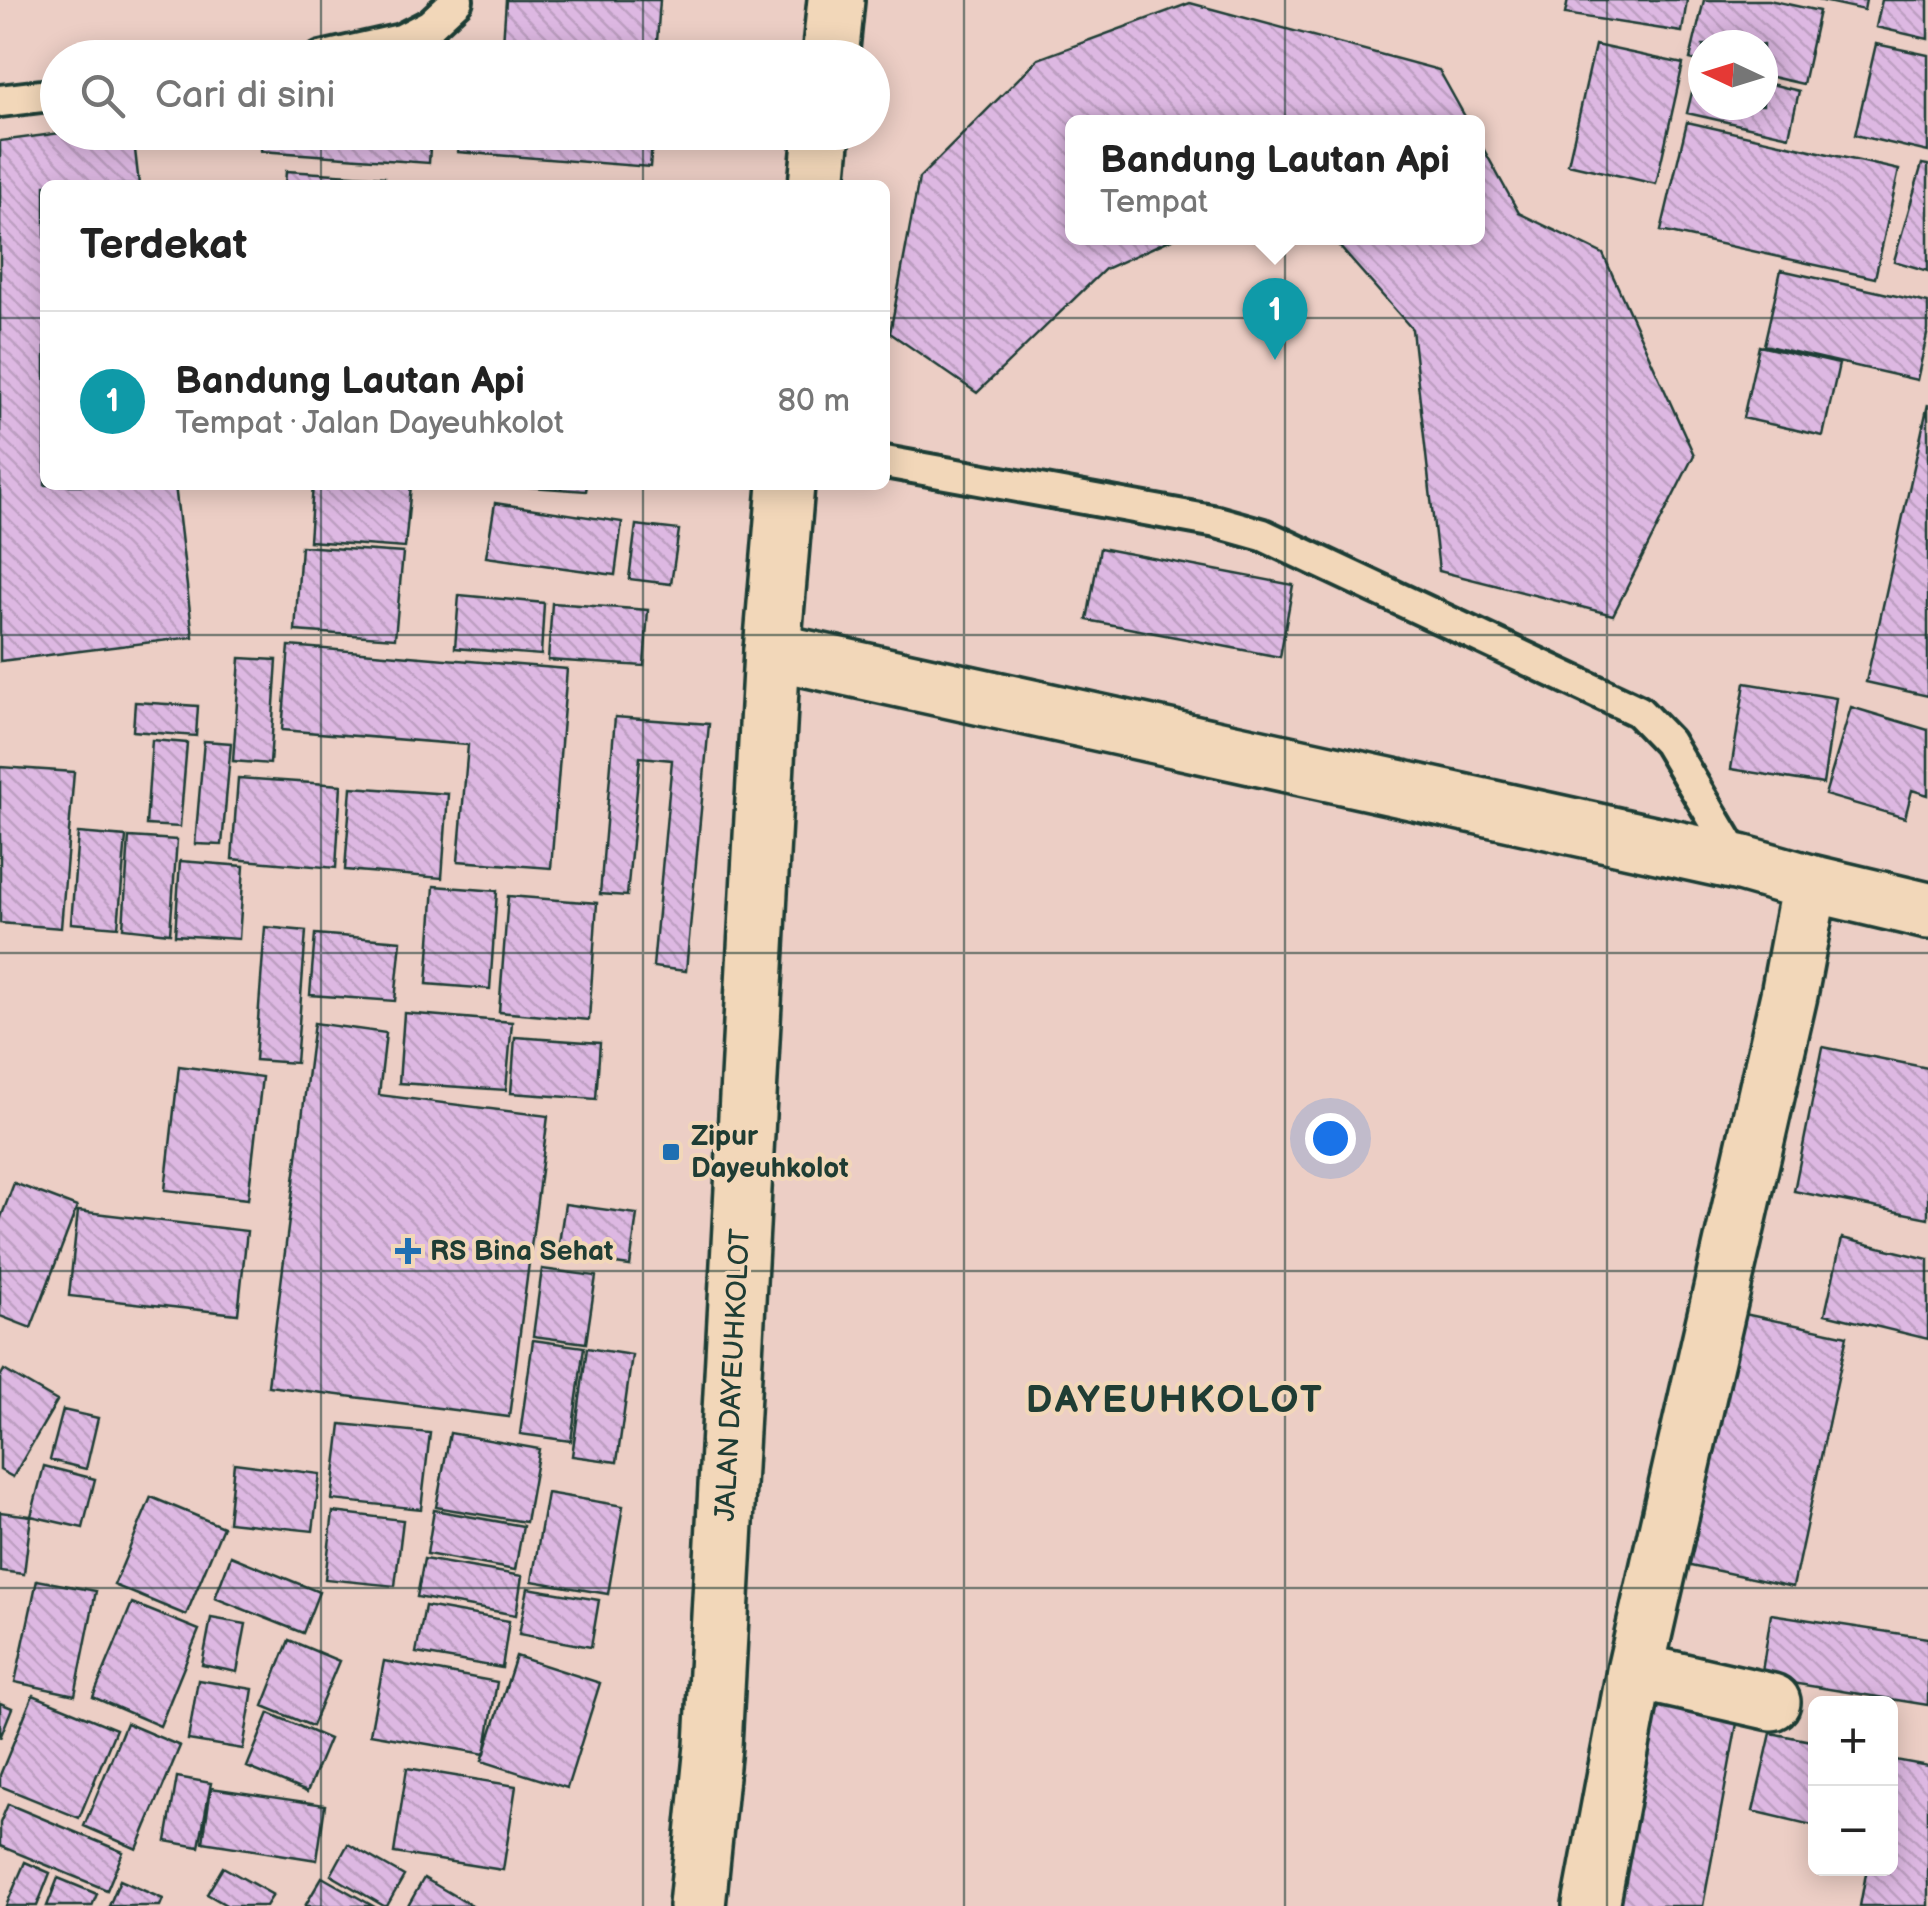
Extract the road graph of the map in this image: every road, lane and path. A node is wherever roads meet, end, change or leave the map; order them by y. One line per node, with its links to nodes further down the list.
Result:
1 (457, 0): 3 (lane)
2 (836, 0): 4 (street)
3 (401, 40)
4 (832, 40)
5 (40, 96): 6 (lane)
6 (0, 101)
7 (820, 150): 8 (street)
8 (817, 180)
9 (890, 463): 12 (lane)
10 (786, 490): 11 (street, JALAN DAYEUHKOLOT)
11 (772, 651): 12 (street); 17 (street, JALAN DAYEUHKOLOT)
12 (1740, 863): 13 (street)
13 (1810, 883): 14 (street); 15 (street)
14 (1928, 911)
15 (1635, 1670): 16 (street); 18 (street)
16 (1772, 1702)
17 (703, 1905)
18 (1591, 1906)

